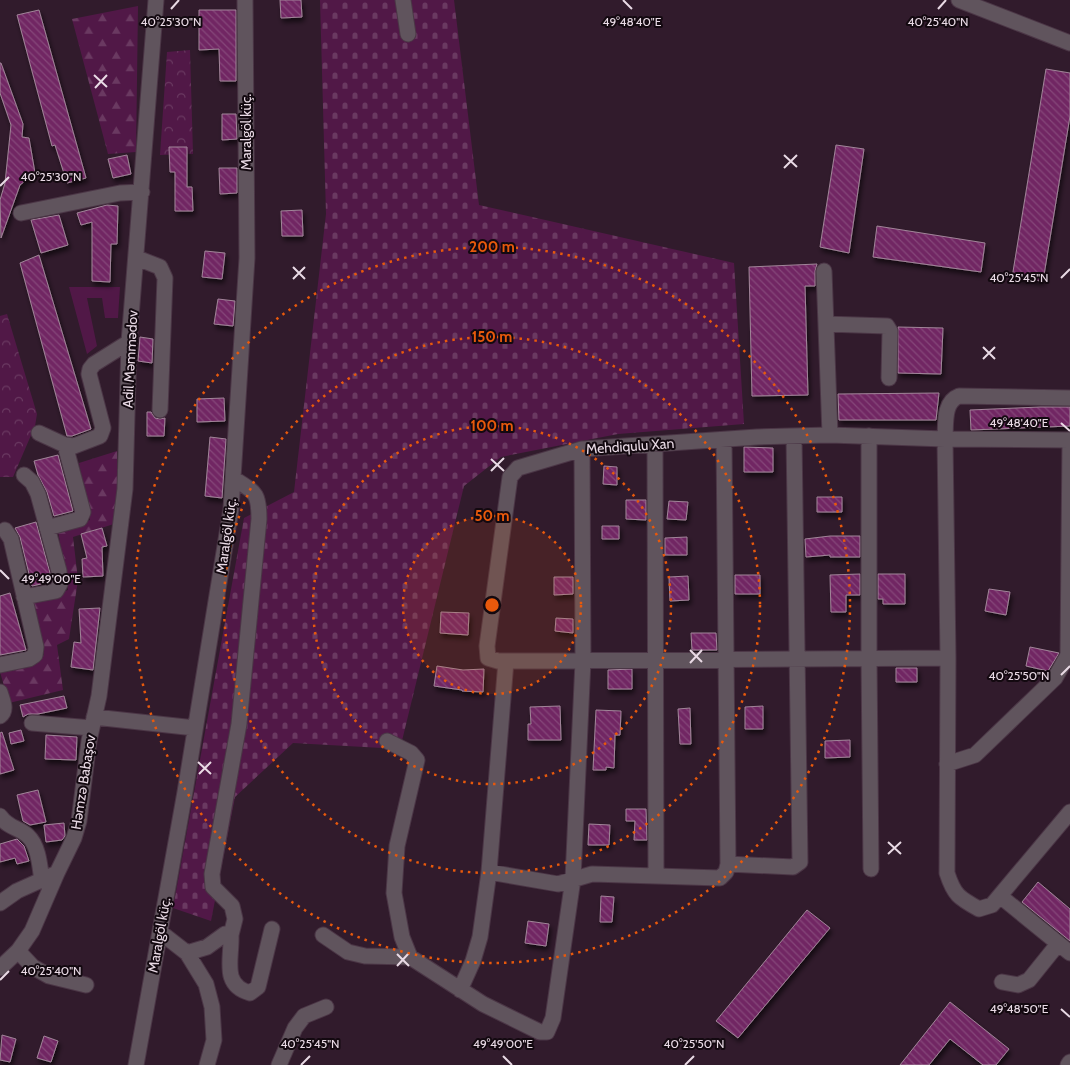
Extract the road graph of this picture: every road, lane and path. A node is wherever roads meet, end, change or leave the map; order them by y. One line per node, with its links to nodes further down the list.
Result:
1 (156, 0): 7 (street, Adil Məmmədov)
2 (245, 0): 27 (street, Maralgöl küç.)
3 (403, 0): 5 (street)
4 (959, 0): 6 (street)
5 (408, 34)
6 (1070, 43)
7 (142, 192): 8 (street); 9 (street, Adil Məmmədov)
8 (21, 213)
9 (137, 258): 12 (street, Adil Məmmədov); 15 (street)
10 (824, 271): 11 (street)
11 (826, 324): 13 (street); 17 (street)
12 (130, 342): 24 (street); 43 (street, Adil Məmmədov)
13 (889, 378)
14 (1070, 398): 20 (street)
15 (160, 410)
16 (40, 433): 24 (street)
17 (830, 435): 18 (street, Mehdiqulu Xan); 19 (street, Mehdiqulu Xan)
18 (794, 436): 21 (street, Mehdiqulu Xan); 34 (street)
19 (868, 436): 20 (street, Mehdiqulu Xan); 32 (street)
20 (945, 439): 22 (street, Mehdiqulu Xan); 33 (street)
21 (724, 440): 23 (street, Mehdiqulu Xan); 37 (street)
22 (1070, 440): 31 (street)
23 (655, 444): 25 (street, Mehdiqulu Xan); 36 (street)
24 (65, 445): 28 (street)
25 (582, 449): 35 (street); 38 (street, Mehdiqulu Xan)
26 (24, 475): 28 (street)
27 (233, 478): 44 (street, Maralgöl küç.); 61 (street)
28 (47, 528): 30 (street)
29 (5, 530): 30 (street)
30 (24, 597): 39 (street)
31 (1069, 656): 46 (street)
32 (869, 658): 33 (street, Mehdiqulu Xan); 34 (street, Mehdiqulu Xan); 50 (street)
33 (948, 658): 46 (street)
34 (796, 659): 37 (street, Mehdiqulu Xan); 49 (street)
35 (584, 660): 36 (street, Mehdiqulu Xan); 38 (street, Mehdiqulu Xan); 54 (street)
36 (656, 660): 37 (street, Mehdiqulu Xan); 53 (street)
37 (727, 660): 49 (street)
38 (506, 661): 51 (street)
39 (0, 665)
40 (0, 692): 41 (street)
41 (0, 716)
42 (32, 723): 43 (street)
43 (93, 723): 44 (street); 52 (street, Həmzə Babaşov)
44 (195, 728): 59 (street, Maralgöl küç.)
45 (387, 741): 65 (street)
46 (947, 764): 56 (street)
47 (1070, 812): 56 (street)
48 (0, 816): 55 (street)
49 (728, 864): 53 (street)
50 (871, 869)
51 (489, 872): 54 (street); 69 (street)
52 (57, 874): 55 (street); 63 (street, Həmzə Babaşov)
53 (656, 876): 54 (street)
54 (573, 880): 69 (street)
55 (42, 881): 57 (street)
56 (996, 901): 62 (street)
57 (0, 903)
58 (272, 929): 61 (street)
59 (160, 932): 64 (street); 72 (street, Maralgöl küç.)
60 (322, 935): 65 (street)
61 (231, 936): 64 (street)
62 (1064, 948): 67 (street)
63 (18, 951): 66 (street, Həmzə Babaşov); 68 (street)
64 (187, 953): 73 (street)
65 (410, 958): 69 (street)
66 (0, 968)
67 (1002, 982)
68 (86, 985)
69 (460, 990)
70 (326, 1007): 74 (street)
71 (1070, 1062): 75 (street)
72 (136, 1065)
73 (207, 1065)
74 (279, 1065)
75 (1068, 1065)

